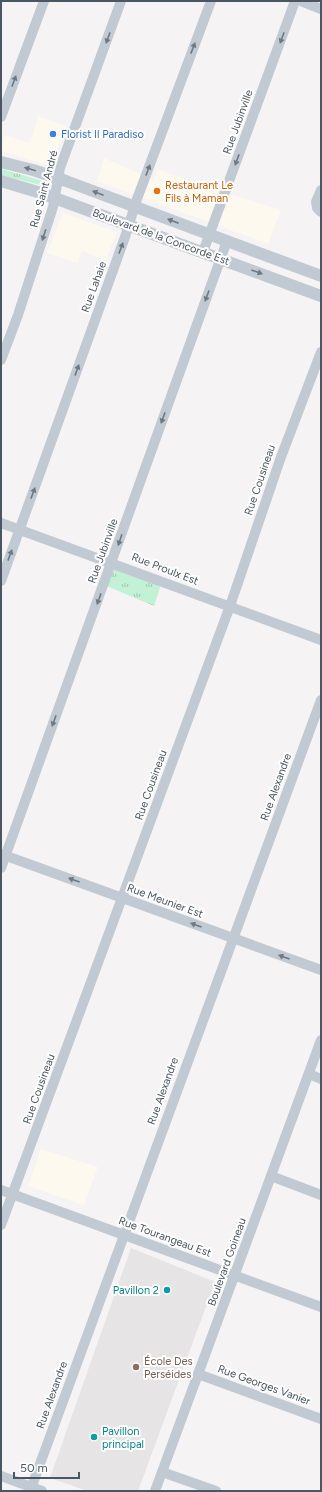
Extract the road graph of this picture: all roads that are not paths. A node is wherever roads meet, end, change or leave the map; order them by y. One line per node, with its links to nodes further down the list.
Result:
1 (44, 1): 7 (street, one-way to 1)
2 (121, 1): 9 (street, Rue Saint André, one-way to 9)
3 (211, 1): 13 (street, Rue Lahaie, one-way to 3)
4 (295, 1): 16 (street, Rue Jubinville, one-way to 16)
5 (301, 1): 6 (street)
6 (321, 9)
7 (1, 117)
8 (1, 162): 9 (street, Boulevard de la Concorde Est, one-way to 8)
9 (58, 178): 12 (street, Rue Saint André); 13 (street, Boulevard de la Concorde Est, one-way to 9)
10 (1, 181): 12 (street, Boulevard de la Concorde Est)
11 (321, 190): 14 (street)
12 (55, 198): 15 (street, Boulevard de la Concorde Est); 23 (street, Rue Saint André, one-way to 23)
13 (135, 207): 15 (street, Rue Lahaie); 16 (street, Boulevard de la Concorde Est, one-way to 13)
14 (321, 212)
15 (129, 225): 18 (street, Boulevard de la Concorde Est); 25 (street, Rue Lahaie, one-way to 15)
16 (209, 235): 17 (street, Boulevard de la Concorde Est); 18 (street, Rue Jubinville)
17 (227, 241): 19 (street, Rue Jubinville); 20 (street, Boulevard de la Concorde Est)
18 (203, 252): 19 (street, Boulevard de la Concorde Est)
19 (220, 259): 21 (street, Boulevard de la Concorde Est, one-way to 21); 26 (street, Rue Jubinville, one-way to 26)
20 (321, 276)
21 (321, 296)
22 (321, 352): 28 (street, Rue Cousineau)
23 (1, 360)
24 (1, 523): 25 (street, Rue Proulx Est)
25 (20, 529): 26 (street, Rue Proulx Est); 27 (street, Rue Lahaie, one-way to 25)
26 (112, 562): 28 (street, Rue Proulx Est); 31 (street, Rue Jubinville, one-way to 31)
27 (1, 581)
28 (230, 606): 29 (street, Rue Proulx Est); 33 (street, Rue Cousineau)
29 (321, 640)
30 (321, 700): 34 (street, Rue Alexandre)
31 (3, 855): 32 (street, Rue Jubinville); 33 (street, Rue Meunier Est, one-way to 31)
32 (1, 868)
33 (122, 898): 34 (street, Rue Meunier Est, one-way to 33); 41 (street, Rue Cousineau)
34 (233, 938): 35 (street, Rue Meunier Est, one-way to 34); 44 (street, Rue Alexandre)
35 (321, 970)
36 (321, 1040): 37 (street, Boulevard Goineau)
37 (309, 1074): 38 (street); 39 (street, Boulevard Goineau)
38 (321, 1079)
39 (271, 1176): 42 (street); 45 (street, Boulevard Goineau)
40 (1, 1190): 41 (street, Rue Tourangeau Est)
41 (12, 1194): 43 (street, Rue Cousineau); 44 (street, Rue Tourangeau Est)
42 (321, 1195)
43 (1, 1225)
44 (123, 1234): 45 (street, Rue Tourangeau Est); 51 (street, Rue Alexandre)
45 (235, 1275): 46 (street, Rue Tourangeau Est); 47 (street, Boulevard Goineau)
46 (321, 1307)
47 (198, 1374): 48 (street, Rue Georges Vanier); 49 (street, Boulevard Goineau)
48 (321, 1419)
49 (162, 1472): 53 (street, Boulevard Goineau); 54 (street)
50 (1, 1476): 51 (street)
51 (31, 1489): 52 (street)
52 (42, 1491)
53 (155, 1491)
54 (216, 1491)

